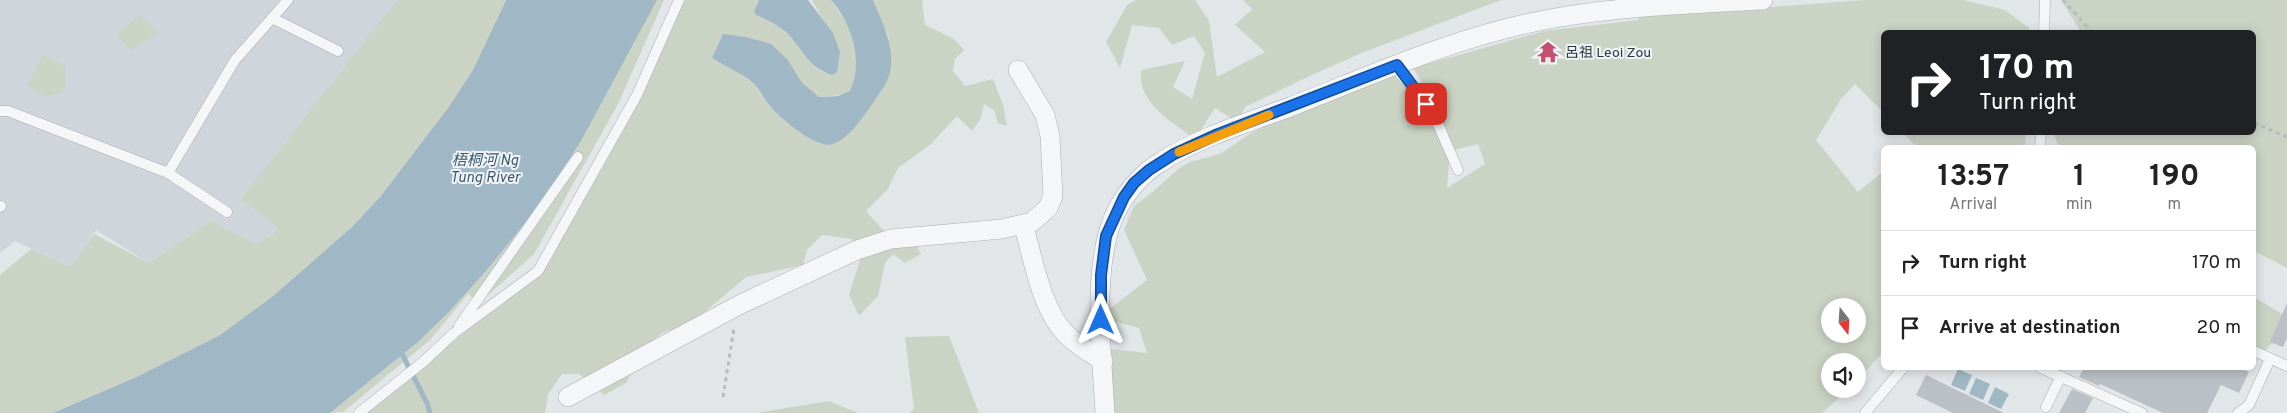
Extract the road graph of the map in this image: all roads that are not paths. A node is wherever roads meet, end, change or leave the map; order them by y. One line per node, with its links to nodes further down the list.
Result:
1 (288, 0): 6 (lane)
2 (679, 0): 17 (lane)
3 (1763, 0): 5 (street)
4 (2045, 0): 7 (lane)
5 (1649, 4): 9 (street)
6 (272, 18): 8 (lane); 14 (lane)
7 (2044, 30)
8 (338, 51)
9 (1397, 65): 13 (lane); 20 (street)
10 (1018, 70): 16 (street)
11 (0, 111): 14 (lane)
12 (578, 157): 17 (lane)
13 (1458, 170)
14 (168, 173): 15 (lane)
15 (227, 212)
16 (1023, 224): 20 (street); 25 (street)
17 (454, 333): 27 (lane)
18 (2256, 352): 19 (lane)
19 (2270, 359): 21 (lane); 31 (lane)
20 (1103, 361): 28 (street)
21 (2287, 366)
22 (1902, 370): 29 (lane)
23 (2046, 370): 24 (lane)
24 (2061, 376): 26 (lane); 30 (lane)
25 (568, 397)
26 (2046, 407)
27 (359, 413)
28 (1105, 413)
29 (1865, 413)
30 (2142, 413)
31 (2238, 413)

